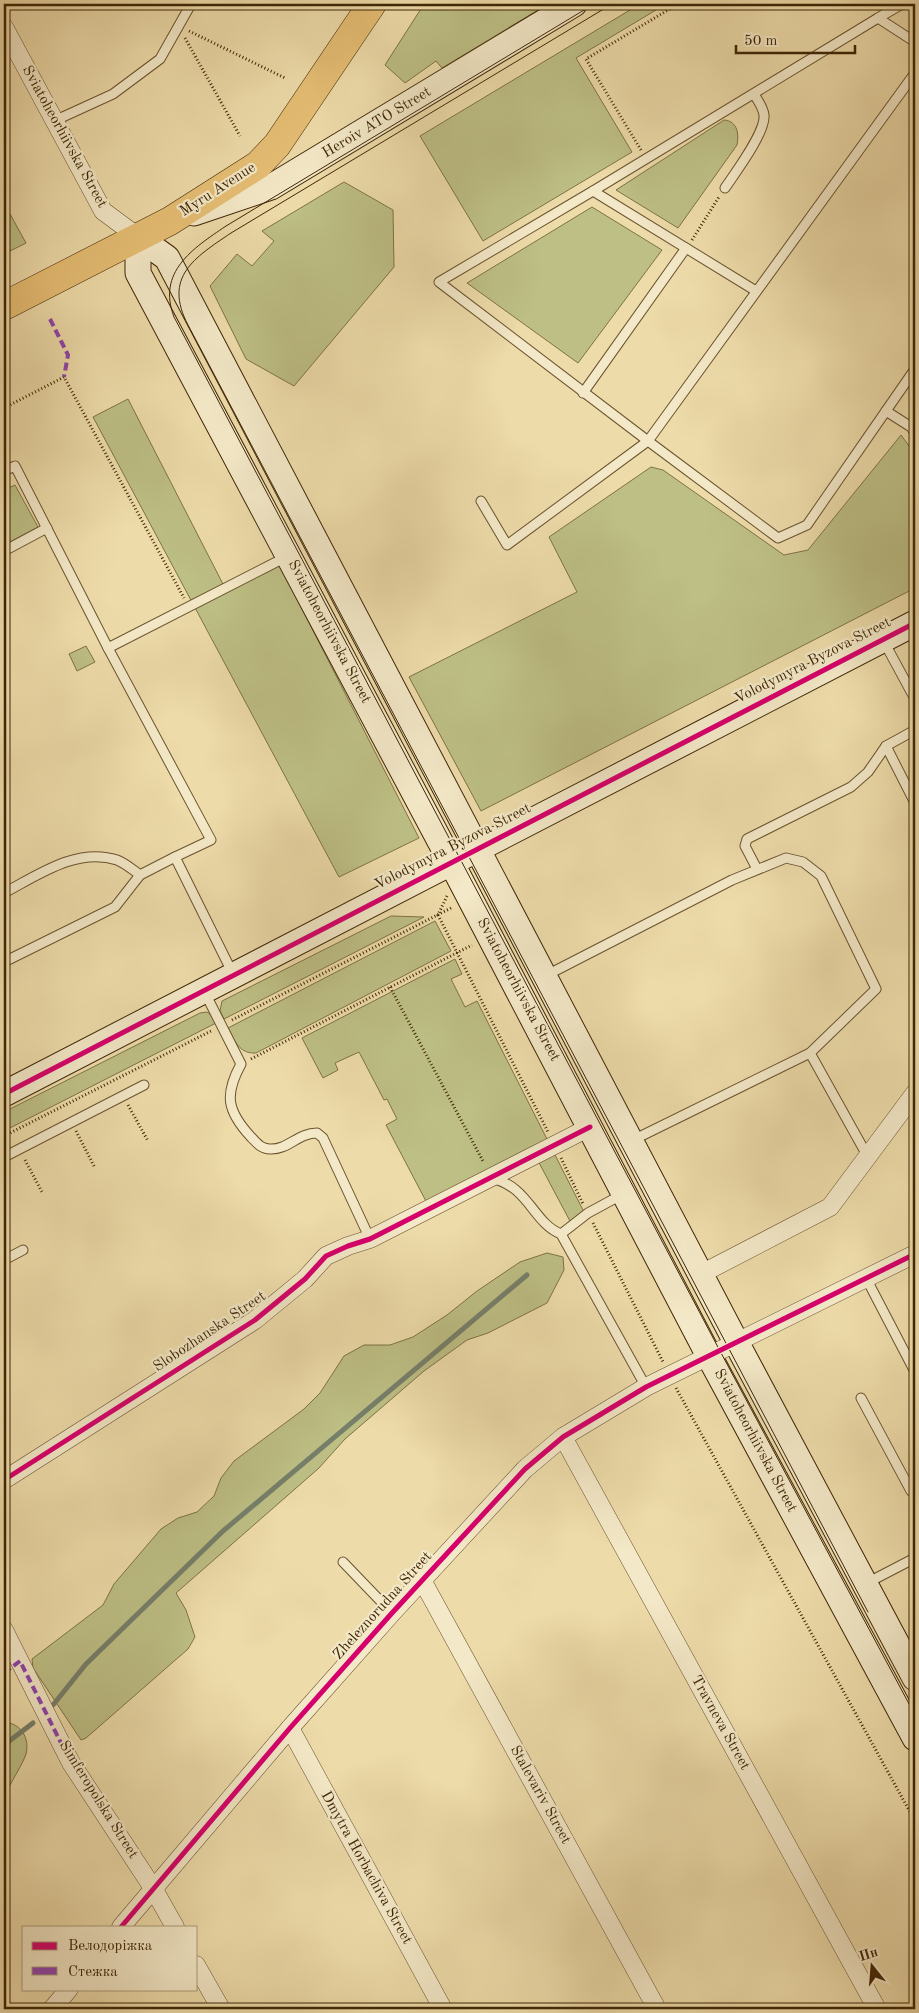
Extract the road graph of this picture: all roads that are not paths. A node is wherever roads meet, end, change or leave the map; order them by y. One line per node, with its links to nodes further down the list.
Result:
1 (191, 4): 10 (lane)
2 (372, 4): 13 (main road, Myru Avenue)
3 (574, 4): 13 (main road, Heroiv ATO Street)
4 (902, 4): 5 (lane)
5 (878, 18): 7 (lane); 9 (lane)
6 (4, 27): 10 (street, Sviatoheorhiivska Street)
7 (915, 42)
8 (915, 73): 16 (lane)
9 (754, 94): 11 (lane); 12 (lane)
10 (54, 121): 14 (street, Sviatoheorhiivska Street)
11 (725, 188)
12 (593, 191): 15 (lane); 19 (lane)
13 (170, 221): 14 (main road, Myru Avenue)
14 (138, 237): 17 (main road, Myru Avenue); 27 (main road, Sviatoheorhiivska Street); 35 (main road, Sviatoheorhiivska Street)
15 (686, 248): 16 (lane); 19 (lane)
16 (756, 291): 22 (lane)
17 (4, 306)
18 (915, 369): 20 (lane)
19 (583, 393): 22 (lane)
20 (886, 411): 21 (lane); 22 (lane)
21 (915, 433)
22 (648, 441): 24 (lane)
23 (4, 471): 25 (lane)
24 (481, 501)
25 (46, 528): 26 (lane); 30 (lane)
26 (4, 551)
27 (288, 556): 30 (lane); 37 (main road, Sviatoheorhiivska Street)
28 (915, 623): 29 (main road, Volodymyra Byzova Street)
29 (883, 639): 31 (lane); 35 (main road, Volodymyra Byzova Street)
30 (108, 648): 36 (lane)
31 (915, 699)
32 (915, 730): 33 (lane)
33 (886, 746): 34 (lane); 38 (lane)
34 (915, 803)
35 (477, 848): 37 (main road, Volodymyra Byzova Street); 43 (main road, Sviatoheorhiivska Street)
36 (175, 858): 39 (lane); 42 (lane)
37 (451, 862): 42 (main road, Volodymyra Byzova Street); 49 (main road, Sviatoheorhiivska Street)
38 (757, 869): 43 (lane); 45 (lane)
39 (140, 874): 40 (lane); 41 (lane)
40 (4, 893)
41 (4, 962)
42 (233, 975): 44 (main road, Volodymyra Byzova Street)
43 (544, 976): 50 (main road, Sviatoheorhiivska Street)
44 (204, 990): 48 (main road, Volodymyra Byzova Street); 56 (lane)
45 (810, 1053): 50 (lane); 52 (lane)
46 (144, 1085): 51 (lane)
47 (915, 1093): 52 (street)
48 (4, 1094)
49 (590, 1127): 53 (street, Slobozhanska Street); 54 (main road, Sviatoheorhiivska Street)
50 (631, 1141): 60 (main road, Sviatoheorhiivska Street)
51 (4, 1157)
52 (868, 1157): 60 (street)
53 (491, 1178): 55 (lane); 56 (street, Slobozhanska Street)
54 (625, 1193): 55 (lane); 63 (main road, Sviatoheorhiivska Street)
55 (561, 1234): 65 (lane)
56 (370, 1239): 68 (street, Slobozhanska Street)
57 (23, 1250): 59 (lane)
58 (915, 1254): 61 (street, Zheleznorudna Street)
59 (4, 1260)
60 (701, 1274): 62 (main road, Sviatoheorhiivska Street)
61 (866, 1278): 62 (street, Zheleznorudna Street); 64 (lane)
62 (736, 1342): 63 (street, Zheleznorudna Street); 73 (main road, Sviatoheorhiivska Street)
63 (709, 1356): 65 (street, Zheleznorudna Street); 78 (main road, Sviatoheorhiivska Street)
64 (915, 1369)
65 (646, 1387): 67 (street, Zheleznorudna Street)
66 (861, 1398): 69 (lane)
67 (563, 1437): 72 (street, Zheleznorudna Street); 88 (street, Travneva Street)
68 (4, 1480)
69 (915, 1489)
70 (915, 1558): 73 (lane)
71 (343, 1562): 74 (lane)
72 (422, 1580): 74 (street, Zheleznorudna Street); 87 (street, Stalevariv Street)
73 (865, 1584): 76 (main road, Sviatoheorhiivska Street)
74 (392, 1613): 77 (street, Zheleznorudna Street)
75 (4, 1630): 79 (street, Simferopolska Street)
76 (915, 1678)
77 (290, 1728): 79 (street, Zheleznorudna Street); 86 (street, Dmytra Horbachiva Street)
78 (915, 1738)
79 (153, 1888): 80 (street, Zheleznorudna Street); 81 (street, Simferopolska Street)
80 (122, 1926)
81 (174, 1926)
82 (198, 1969): 85 (street)
83 (68, 1990): 84 (street)
84 (52, 2009)
85 (221, 2009)
86 (443, 2009)
87 (657, 2009)
88 (877, 2009)

